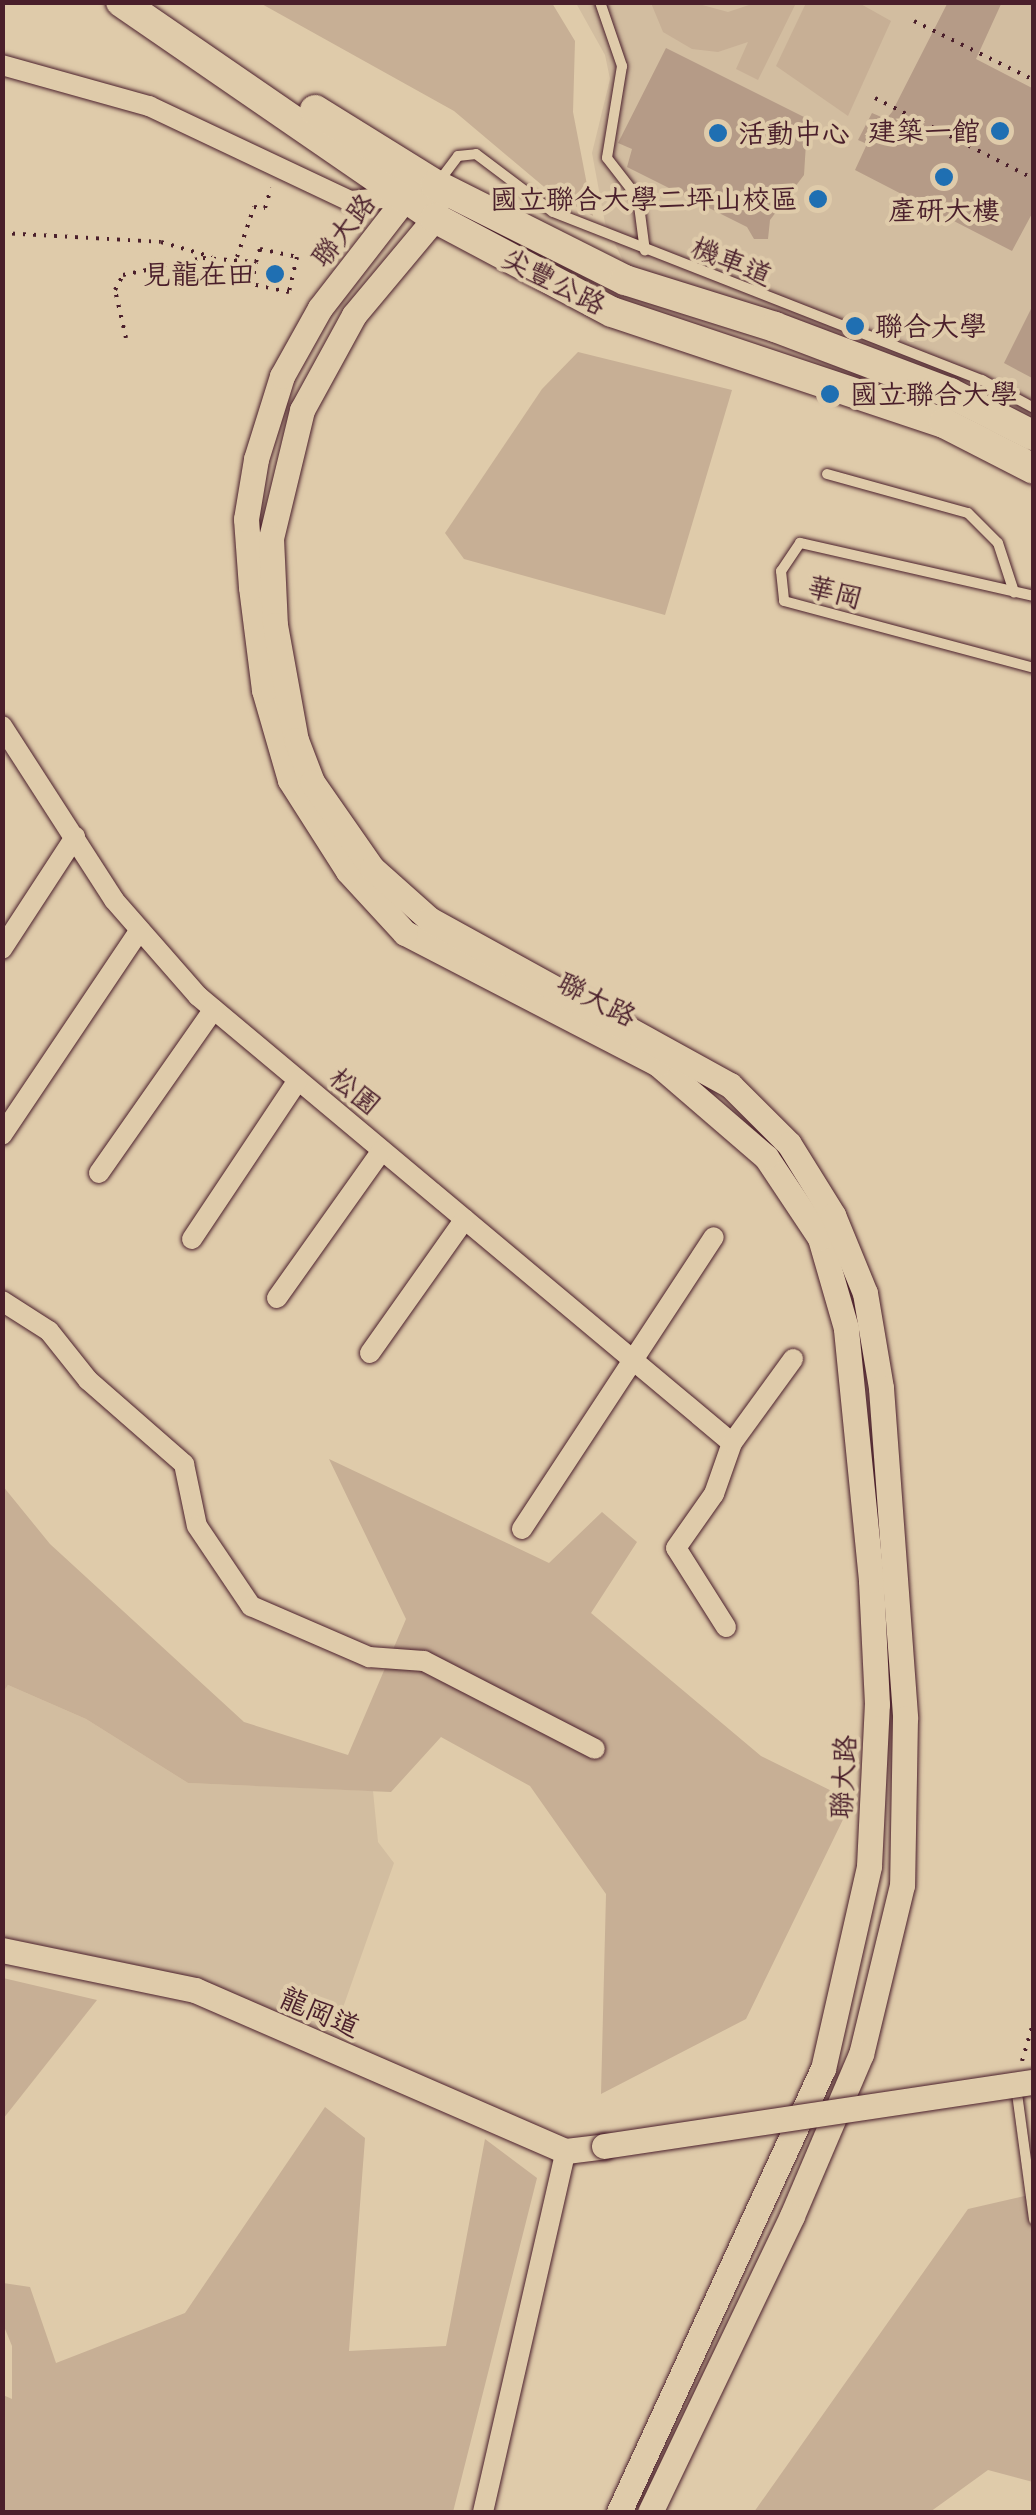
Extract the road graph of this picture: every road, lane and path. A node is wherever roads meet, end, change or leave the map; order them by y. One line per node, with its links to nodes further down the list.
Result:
1 (121, 2): 10 (main road, 尖豐公路)
2 (157, 2): 10 (main road, 尖豐公路)
3 (600, 2): 13 (lane)
4 (914, 21): 6 (path)
5 (2, 65): 8 (street)
6 (1034, 80)
7 (875, 98): 9 (path)
8 (277, 169): 10 (street); 15 (path)
9 (1034, 178)
10 (422, 191): 11 (main road, 尖豐公路); 13 (lane, 機車道); 19 (main road, 尖豐公路); 44 (street, 聯大路)
11 (435, 218): 20 (main road, 尖豐公路); 44 (street, 聯大路)
12 (2, 233): 14 (path)
13 (645, 251): 18 (lane, 機車道)
14 (217, 258): 15 (path); 17 (path)
15 (236, 259): 16 (path)
16 (256, 262): 16 (path)
17 (126, 338)
18 (1034, 408)
19 (1034, 436)
20 (1034, 469)
21 (826, 474): 22 (lane)
22 (1014, 592): 23 (lane, 華岡); 24 (lane, 華岡)
23 (1034, 596)
24 (1034, 668)
25 (5, 736): 26 (street, 松園)
26 (75, 837): 27 (street, 松園); 28 (street)
27 (140, 930): 29 (street, 松園); 31 (street)
28 (2, 949)
29 (214, 1010): 30 (street, 松園); 33 (street)
30 (298, 1080): 32 (street, 松園); 36 (street)
31 (2, 1135)
32 (382, 1150): 34 (street, 松園); 37 (street)
33 (99, 1172)
34 (464, 1219): 39 (street); 40 (street, 松園)
35 (714, 1237): 40 (street)
36 (192, 1239)
37 (278, 1298)
38 (2, 1301): 46 (street)
39 (370, 1354)
40 (632, 1359): 42 (street, 松園); 43 (street)
41 (793, 1359): 42 (street)
42 (732, 1443): 45 (street)
43 (522, 1529)
44 (883, 1578): 53 (street, 聯大路); 54 (street, 聯大路)
45 (726, 1627)
46 (595, 1749)
47 (2, 1950): 50 (street, 龍岡道)
48 (1034, 2020): 49 (path)
49 (1024, 2084): 50 (street, bridge); 51 (lane)
50 (566, 2151): 52 (street)
51 (1034, 2220)
52 (483, 2512)
53 (618, 2512)
54 (650, 2512)

